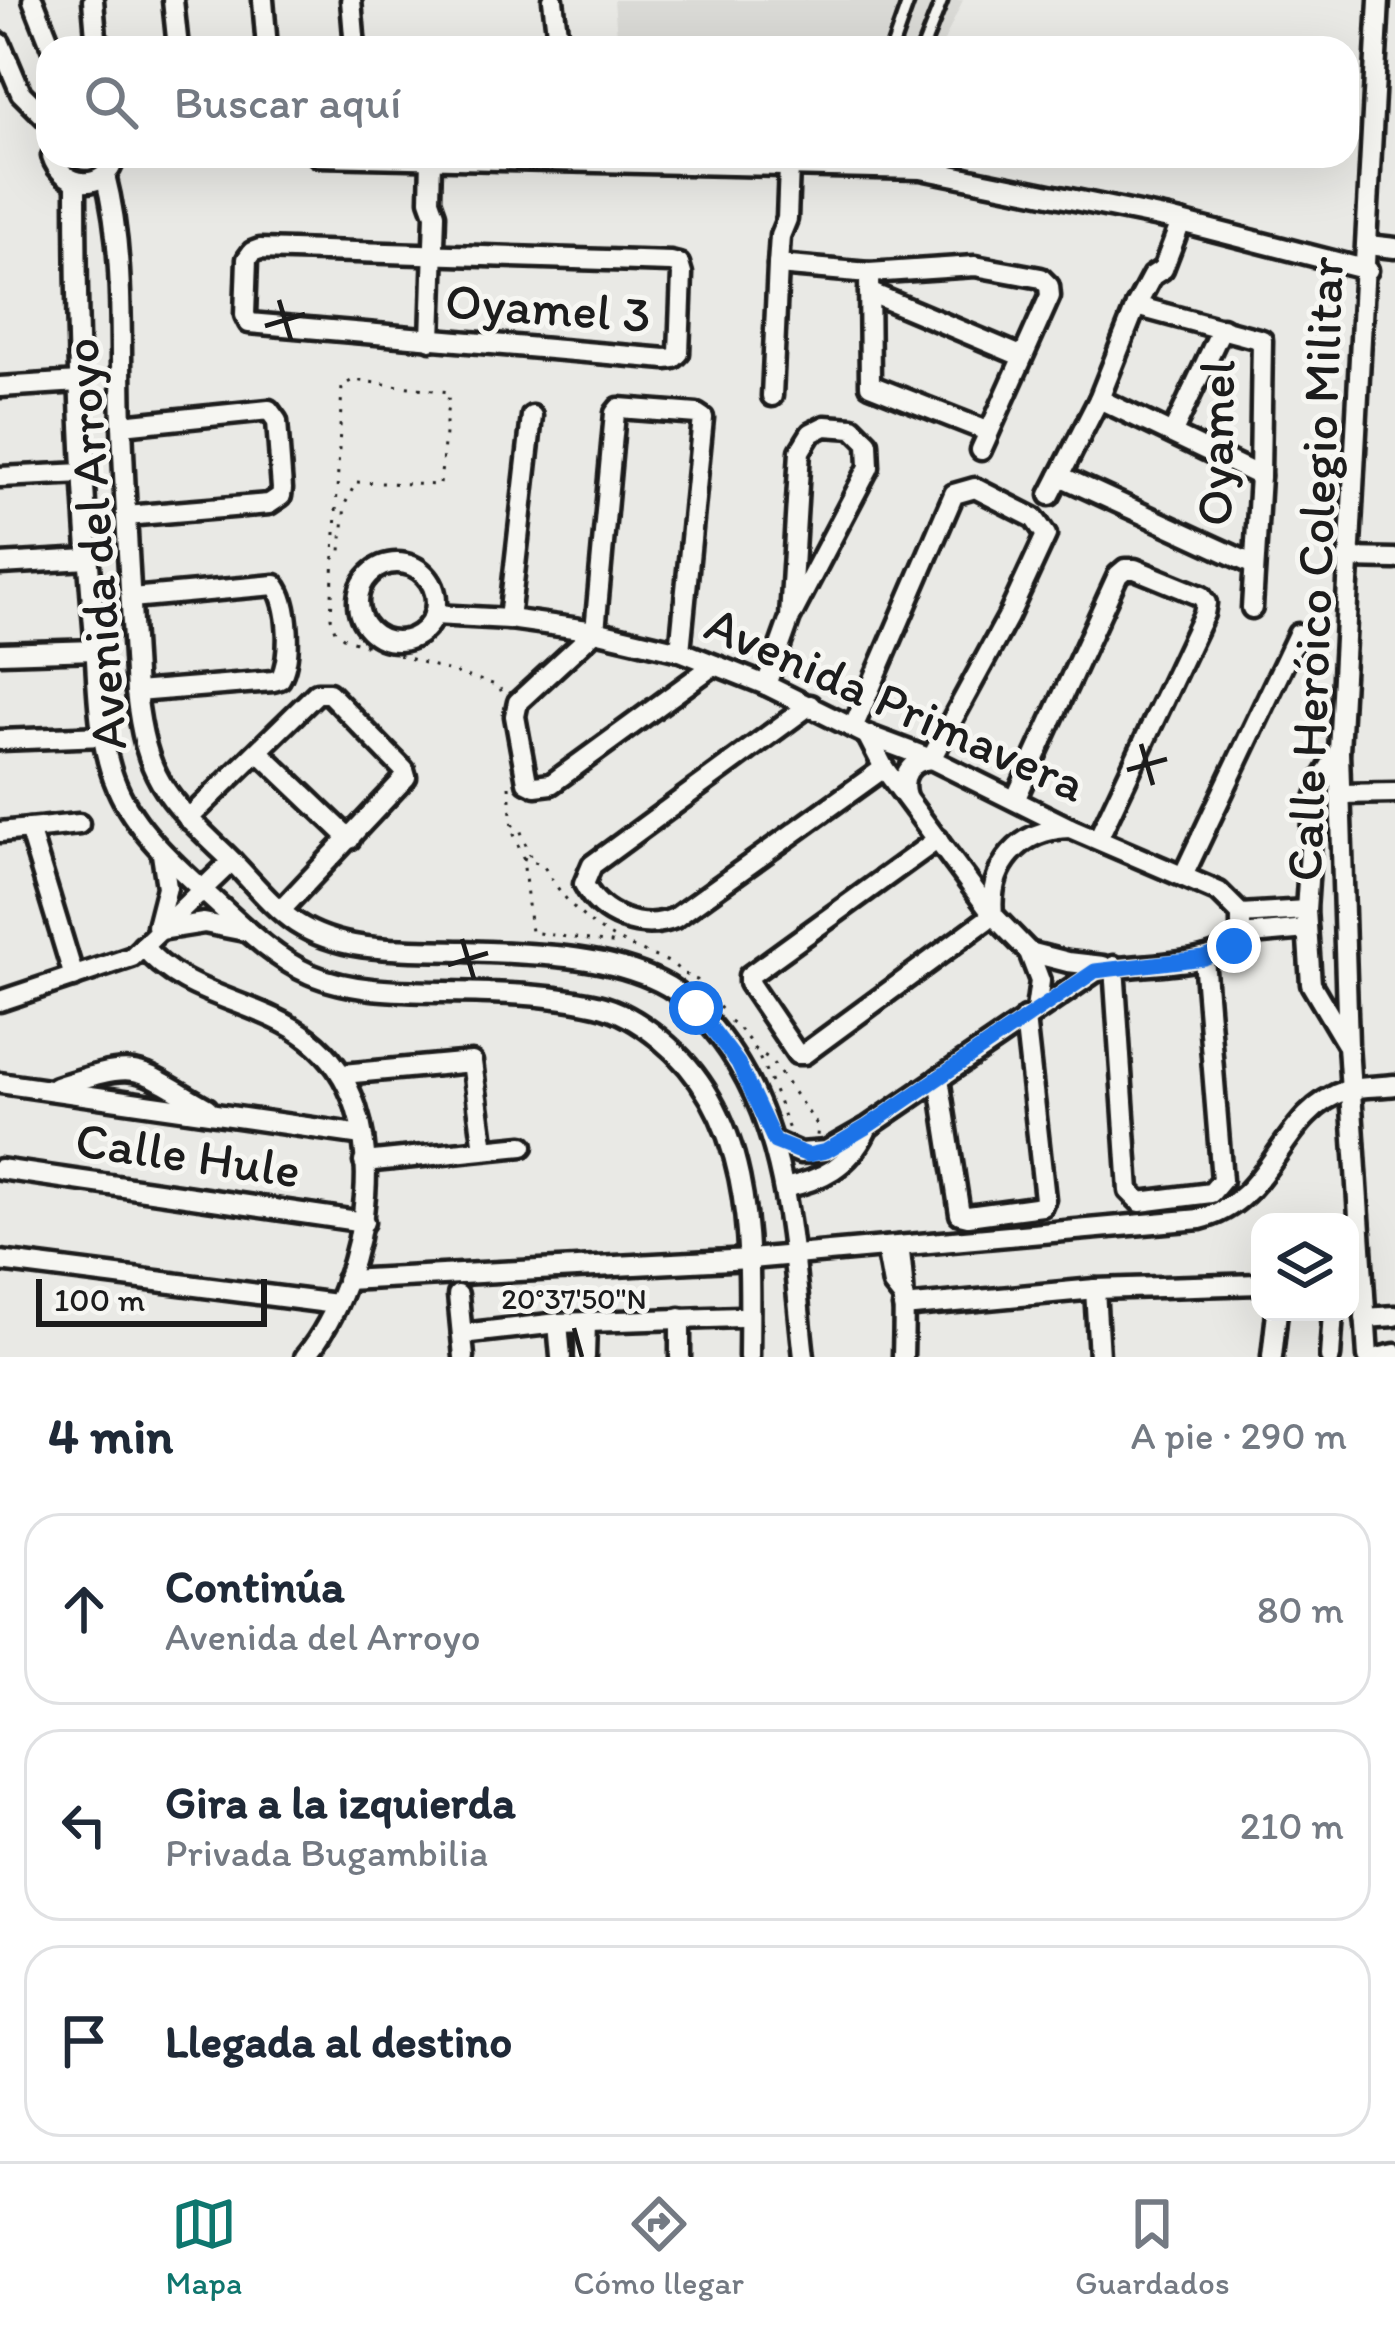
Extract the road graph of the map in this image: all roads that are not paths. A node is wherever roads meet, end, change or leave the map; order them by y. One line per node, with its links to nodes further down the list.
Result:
1 (33, 0): 10 (street)
2 (93, 0): 11 (street)
3 (173, 0): 12 (street)
4 (263, 0): 13 (street)
5 (351, 0): 14 (street)
6 (554, 0): 15 (street)
7 (909, 0): 16 (lane)
8 (942, 0): 17 (lane)
9 (1379, 0): 21 (street, Calle Heróico Colegio Militar)
10 (47, 36)
11 (96, 36)
12 (177, 36)
13 (266, 36)
14 (354, 36)
15 (558, 36)
16 (896, 36)
17 (927, 36)
18 (0, 43): 20 (street)
19 (0, 93): 20 (street)
20 (21, 93): 22 (street)
21 (1385, 96): 31 (street, Calle Heróico Colegio Militar)
22 (36, 108)
23 (59, 168): 29 (street)
24 (109, 168): 28 (street)
25 (436, 168): 33 (street)
26 (783, 168): 34 (street)
27 (910, 168): 30 (street)
28 (105, 176): 29 (street); 46 (street, Avenida del Arroyo)
29 (76, 183): 41 (street)
30 (1175, 220): 35 (street); 37 (street, Oyamel)
31 (1368, 245): 32 (street); 35 (street, Calle Heróico Colegio Militar)
32 (1395, 248)
33 (434, 252): 39 (street); 39 (street, Oyamel 3); 39 (street, Oyamel 3)
34 (778, 265): 36 (street); 43 (street)
35 (1368, 270): 54 (street, Calle Heróico Colegio Militar)
36 (869, 282): 40 (street); 40 (street); 40 (street)
37 (1136, 306): 38 (street, Oyamel); 44 (street, Oyamel)
38 (1222, 328): 47 (street); 50 (street, Oyamel)
39 (431, 340)
40 (1021, 356)
41 (79, 382): 42 (street); 48 (street)
42 (0, 387)
43 (772, 396)
44 (1100, 399): 47 (street); 49 (street, Oyamel)
45 (532, 416): 63 (street)
46 (122, 424): 53 (street, Avenida del Arroyo); 53 (street)
47 (1173, 432): 50 (street)
48 (84, 473): 51 (street); 55 (street)
49 (1060, 476): 52 (street); 58 (street, Oyamel)
50 (1260, 476): 58 (street, Oyamel)
51 (0, 477)
52 (1050, 496)
53 (126, 516): 59 (street, Avenida del Arroyo)
54 (1347, 558): 56 (street); 77 (street, Calle Heróico Colegio Militar)
55 (88, 559): 57 (street); 66 (street)
56 (1395, 559)
57 (0, 564)
58 (1254, 565): 60 (street)
59 (131, 598): 71 (street, Avenida del Arroyo); 71 (street)
60 (1252, 608)
61 (434, 616): 61 (street); 63 (street, Avenida Primavera)
62 (790, 618): 62 (street); 70 (street)
63 (509, 619): 64 (street, Avenida Primavera)
64 (595, 632): 67 (street, Avenida Primavera); 67 (street); 69 (street)
65 (1298, 634): 94 (street)
66 (96, 650): 68 (street); 74 (street)
67 (680, 651): 69 (street, Avenida Primavera)
68 (0, 653)
69 (714, 665): 70 (street, Avenida Primavera)
70 (766, 685): 72 (street, Avenida Primavera)
71 (136, 692): 84 (street, Avenida del Arroyo)
72 (810, 705): 73 (street, Avenida Primavera); 79 (street)
73 (860, 731): 78 (street, Avenida Primavera); 78 (street); 79 (street)
74 (104, 736): 75 (street); 92 (street)
75 (0, 740)
76 (259, 752): 84 (street); 90 (street); 90 (street)
77 (1339, 752): 80 (street, Calle Heróico Colegio Militar); 99 (street)
78 (931, 759): 82 (street); 83 (street, Avenida Primavera)
79 (884, 768): 82 (street)
80 (1340, 794): 81 (street); 109 (street, Calle Heróico Colegio Militar)
81 (1395, 794)
82 (906, 797): 89 (street)
83 (1015, 800): 86 (street, Avenida Primavera); 91 (street)
84 (188, 818): 93 (street, Avenida del Arroyo)
85 (80, 824): 87 (street)
86 (1070, 828): 91 (street, Avenida Primavera); 98 (street)
87 (29, 830): 88 (street); 106 (street)
88 (0, 832)
89 (938, 838): 98 (street); 98 (street)
90 (350, 839): 96 (street)
91 (1098, 839): 94 (street, Avenida Primavera)
92 (159, 848): 95 (street); 102 (street)
93 (232, 861): 95 (street); 96 (street, Avenida del Arroyo)
94 (1183, 876): 97 (street, Avenida Primavera)
95 (209, 896): 100 (street); 102 (street)
96 (280, 910): 119 (street, Avenida del Arroyo)
97 (1241, 914): 99 (street); 101 (street)
98 (993, 915): 103 (street)
99 (1306, 920): 101 (street); 109 (street)
100 (250, 933): 102 (street); 129 (street)
101 (1241, 935): 104 (street)
102 (149, 938): 106 (street); 110 (street)
103 (1029, 952): 105 (street); 108 (street)
104 (1204, 958): 105 (street); 105 (street)
105 (1114, 966): 108 (street)
106 (74, 977): 107 (street)
107 (0, 1001)
108 (1031, 1014): 111 (street); 111 (street)
109 (1348, 1045): 114 (street, Calle Heróico Colegio Militar)
110 (343, 1074): 118 (street); 121 (street)
111 (939, 1078): 117 (street)
112 (0, 1083): 115 (street)
113 (1395, 1085): 114 (street)
114 (1351, 1089): 125 (street, Calle Heróico Colegio Militar); 127 (street)
115 (49, 1090): 116 (street); 116 (street)
116 (217, 1114): 118 (street)
117 (868, 1126): 119 (street); 124 (street)
118 (362, 1136): 122 (street)
119 (785, 1140): 124 (street, Avenida del Arroyo)
120 (523, 1146): 121 (street)
121 (484, 1149): 122 (street)
122 (364, 1162): 126 (street)
123 (0, 1169): 126 (street, Calle Hule)
124 (784, 1188): 128 (street, Avenida del Arroyo)
125 (1353, 1213)
126 (364, 1222): 132 (street)
127 (893, 1246): 128 (street); 136 (street)
128 (793, 1254): 129 (street); 154 (street, Avenida del Arroyo)
129 (750, 1259): 132 (street); 153 (street)
130 (0, 1261): 137 (street)
131 (1359, 1270): 141 (street, Calle Heróico Colegio Militar)
132 (346, 1280): 137 (street)
133 (1251, 1284): 134 (street)
134 (1095, 1289): 136 (street); 156 (street)
135 (458, 1295): 146 (street)
136 (902, 1301): 155 (street)
137 (336, 1304): 148 (street)
138 (1395, 1316): 141 (street)
139 (740, 1317): 140 (street)
140 (680, 1318): 144 (street); 152 (street)
141 (1365, 1318): 159 (street, Calle Heróico Colegio Militar)
142 (1276, 1321): 157 (street)
143 (1332, 1321): 158 (street)
144 (586, 1322): 145 (street); 151 (street)
145 (558, 1323): 146 (street); 150 (street)
146 (462, 1334): 149 (street)
147 (1395, 1354): 160 (street)
148 (304, 1357)
149 (464, 1357)
150 (561, 1357)
151 (585, 1357)
152 (680, 1357)
153 (748, 1357)
154 (804, 1357)
155 (903, 1357)
156 (1099, 1357)
157 (1272, 1357)
158 (1330, 1357)
159 (1368, 1357)
160 (1381, 1357)

